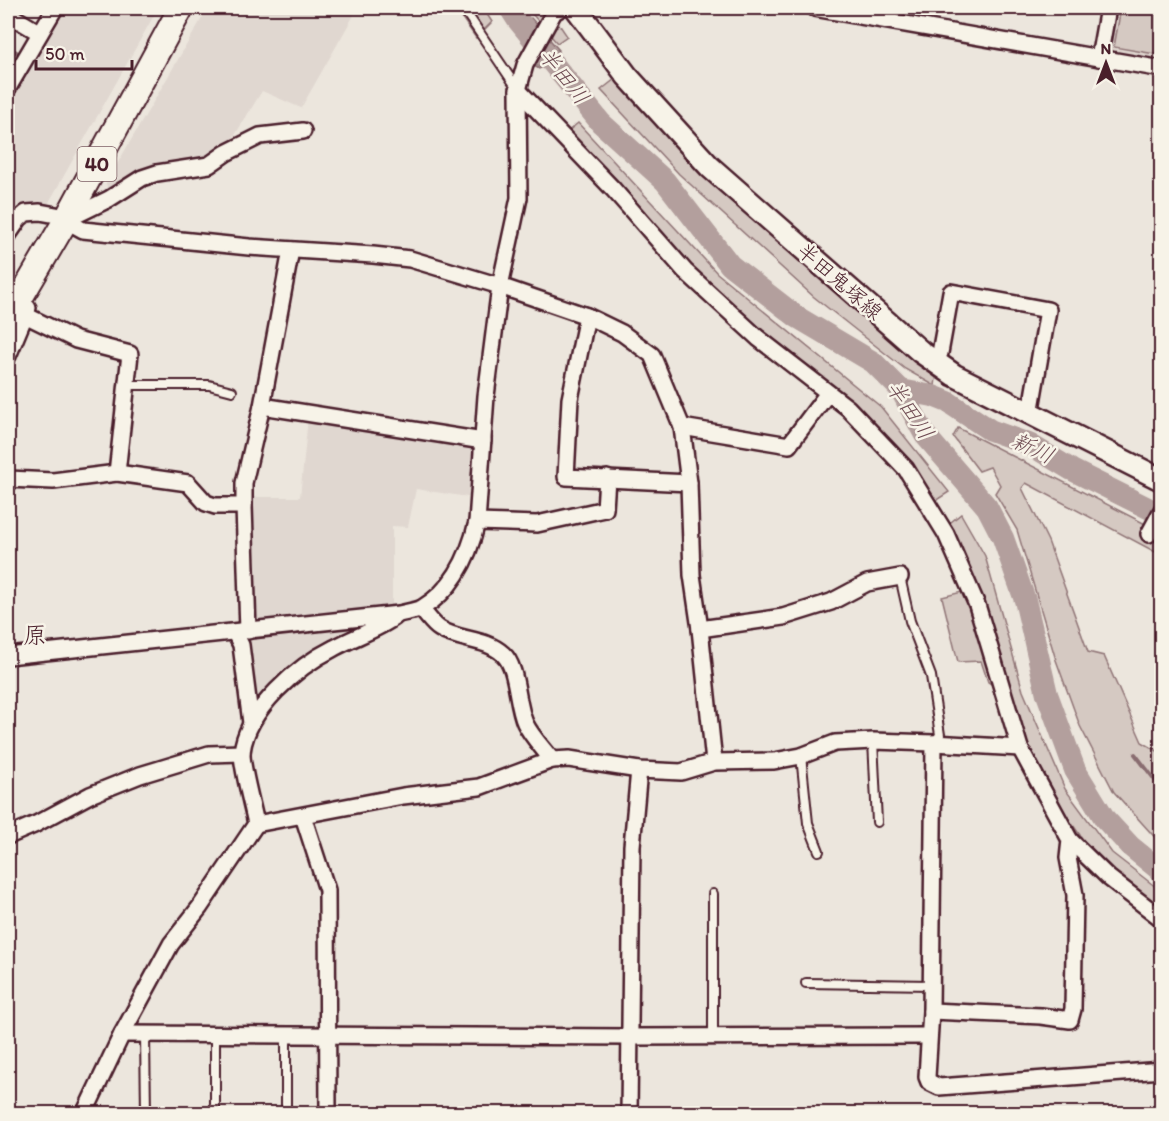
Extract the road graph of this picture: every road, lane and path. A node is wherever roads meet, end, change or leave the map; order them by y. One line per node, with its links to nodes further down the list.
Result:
1 (55, 8): 10 (street)
2 (463, 8): 14 (lane)
3 (576, 8): 23 (main road, 半田鬼塚線)
4 (814, 8): 8 (street)
5 (1108, 8): 11 (street)
6 (175, 10): 16 (main road, 40)
7 (558, 10): 14 (street)
8 (850, 11): 11 (street)
9 (8, 14): 10 (street)
10 (40, 33): 13 (street)
11 (1099, 58): 12 (street)
12 (1161, 69)
13 (8, 88)
14 (518, 90): 19 (street); 26 (street)
15 (303, 130): 16 (street)
16 (66, 220): 17 (street); 18 (street); 21 (main road, 40)
17 (8, 235)
18 (291, 250): 19 (street); 27 (street)
19 (500, 286): 20 (street); 30 (street)
20 (587, 316): 29 (street); 32 (street)
21 (16, 317): 22 (street); 24 (street)
22 (8, 356)
23 (934, 361): 28 (main road, 半田鬼塚線); 28 (street)
24 (127, 385): 25 (lane); 31 (street)
25 (232, 391)
26 (828, 393): 29 (street); 49 (street)
27 (262, 406): 30 (street); 36 (street)
28 (1030, 414): 34 (main road, 半田鬼塚線)
29 (682, 427): 35 (street)
30 (483, 441): 38 (street)
31 (117, 473): 33 (street); 36 (street)
32 (607, 478): 35 (street); 38 (street)
33 (8, 479)
34 (1161, 480)
35 (689, 483): 43 (street)
36 (244, 506): 44 (street)
37 (1161, 510): 39 (street)
38 (477, 522): 41 (street)
39 (1149, 534)
40 (900, 576): 43 (street); 48 (lane)
41 (421, 609): 42 (street); 52 (street)
42 (399, 614): 44 (street); 46 (street)
43 (700, 629): 53 (street)
44 (241, 632): 45 (street); 46 (street)
45 (8, 656)
46 (250, 723): 50 (street)
47 (873, 741): 48 (street); 51 (street); 56 (lane)
48 (934, 743): 49 (street); 64 (street)
49 (1020, 748): 59 (street)
50 (242, 753): 57 (street); 58 (street)
51 (801, 756): 53 (street); 60 (lane)
52 (552, 760): 54 (street); 55 (street)
53 (714, 762): 54 (street)
54 (639, 770): 73 (street)
55 (303, 816): 57 (street); 70 (street)
56 (878, 822)
57 (256, 824): 66 (street)
58 (8, 836)
59 (1070, 840): 62 (street); 65 (street)
60 (819, 851)
61 (713, 894): 71 (lane)
62 (1161, 919)
63 (806, 983): 64 (lane)
64 (931, 985): 65 (street)
65 (931, 1011): 72 (street)
66 (122, 1034): 67 (street); 75 (street)
67 (145, 1034): 68 (street); 76 (lane)
68 (215, 1034): 69 (street); 77 (lane)
69 (286, 1035): 70 (street); 78 (lane)
70 (328, 1035): 73 (street); 79 (street)
71 (713, 1036): 72 (street); 73 (street)
72 (928, 1036): 74 (street)
73 (630, 1037): 80 (street)
74 (1161, 1070)
75 (84, 1113)
76 (146, 1113)
77 (215, 1113)
78 (286, 1113)
79 (328, 1113)
80 (629, 1113)

